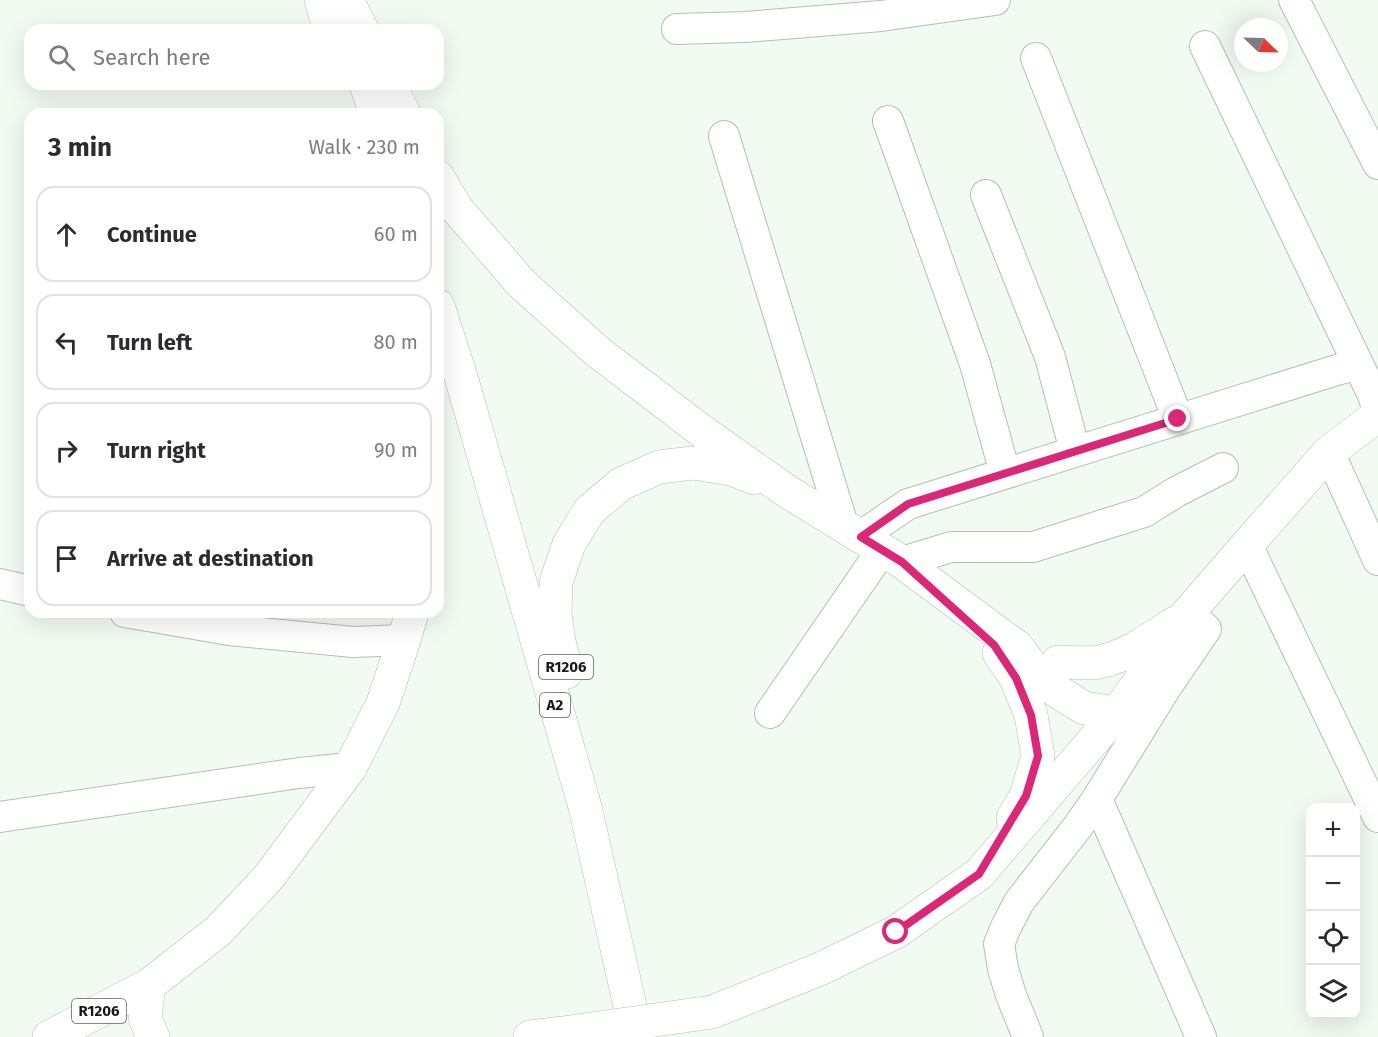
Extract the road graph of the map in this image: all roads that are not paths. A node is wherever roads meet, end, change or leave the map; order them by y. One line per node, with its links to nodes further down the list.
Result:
1 (321, 0): 6 (main road)
2 (339, 0): 7 (main road)
3 (347, 0): 8 (main road)
4 (995, 0): 9 (street)
5 (1294, 0): 20 (street)
6 (328, 24)
7 (346, 24)
8 (359, 24)
9 (677, 29)
10 (1205, 46): 24 (street)
11 (1036, 58): 26 (street)
12 (349, 90): 15 (main road)
13 (368, 90): 16 (main road)
14 (392, 90): 17 (main road)
15 (355, 108)
16 (374, 108)
17 (401, 108)
18 (888, 121): 30 (street)
19 (724, 136): 32 (street)
20 (1378, 164)
21 (444, 187): 31 (main road, R1206)
22 (986, 195): 27 (street)
23 (444, 325): 53 (main road, A2)
24 (1358, 365): 25 (street); 26 (street)
25 (1378, 413): 28 (main road, R1206)
26 (1178, 419): 27 (street)
27 (1075, 451): 30 (street)
28 (1329, 452): 33 (main road, R1206); 34 (street)
29 (1223, 468): 32 (street)
30 (1005, 473): 32 (street)
31 (785, 489): 32 (main road, R1206); 54 (main road, R1206)
32 (872, 543): 40 (main road, R1206); 42 (street); 48 (main road, R1206)
33 (1247, 545): 37 (main road, R1206); 46 (street)
34 (1378, 560)
35 (0, 584): 36 (street)
36 (24, 590)
37 (1188, 613): 41 (main road); 43 (main road, R1206); 45 (street)
38 (159, 618): 39 (street)
39 (408, 626): 44 (main road, R1206)
40 (1017, 647): 41 (main road, R1206); 43 (main road)
41 (1058, 662): 43 (main road, R1206)
42 (770, 713)
43 (1117, 713): 48 (main road, R1206)
44 (350, 768): 47 (street); 49 (main road, R1206)
45 (1097, 799): 55 (street); 56 (street)
46 (1378, 817)
47 (0, 818)
48 (979, 874): 52 (main road, R1206, bridge)
49 (149, 985): 50 (main road, R1206); 51 (main road, R1206)
50 (49, 1037)
51 (153, 1037)
52 (530, 1037)
53 (637, 1037)
54 (642, 1037)
55 (1028, 1037)
56 (1201, 1037)

